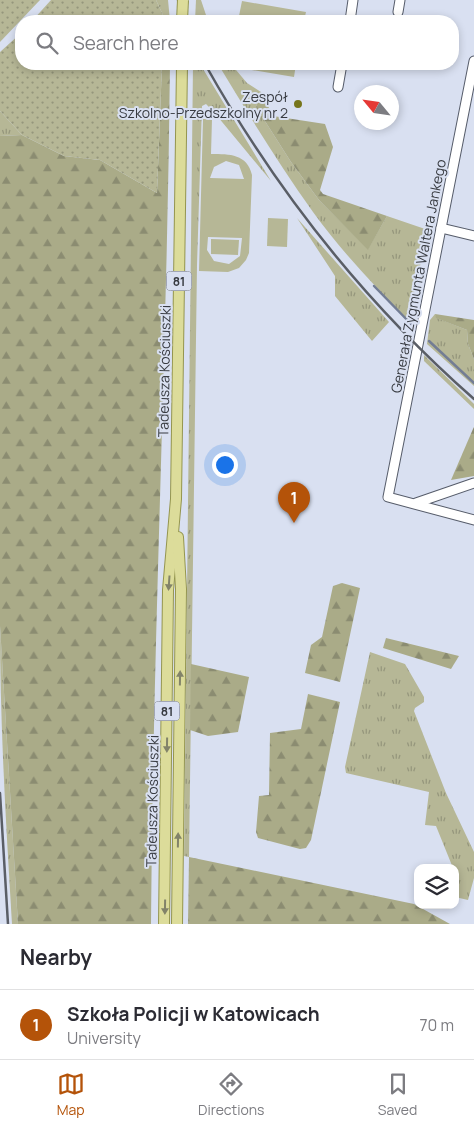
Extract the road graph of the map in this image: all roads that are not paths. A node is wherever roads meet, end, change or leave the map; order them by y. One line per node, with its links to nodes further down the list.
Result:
1 (183, 0): 5 (main road, bridge)
2 (353, 0): 6 (street)
3 (400, 0): 4 (street)
4 (398, 12)
5 (182, 15)
6 (351, 15)
7 (474, 60): 11 (street, Generała Zygmunta Waltera Jankego)
8 (182, 70): 14 (main road, Tadeusza Kościuszki / 81)
9 (341, 70): 10 (street)
10 (338, 86)
11 (441, 228): 12 (street); 15 (street, Generała Zygmunta Waltera Jankego)
12 (474, 236)
13 (474, 483): 15 (street)
14 (176, 499): 17 (main road, Tadeusza Kościuszki / 81, one-way to 17); 18 (main road, Tadeusza Kościuszki / 81, one-way to 14)
15 (416, 504): 16 (street)
16 (474, 520)
17 (164, 924)
18 (177, 924)

